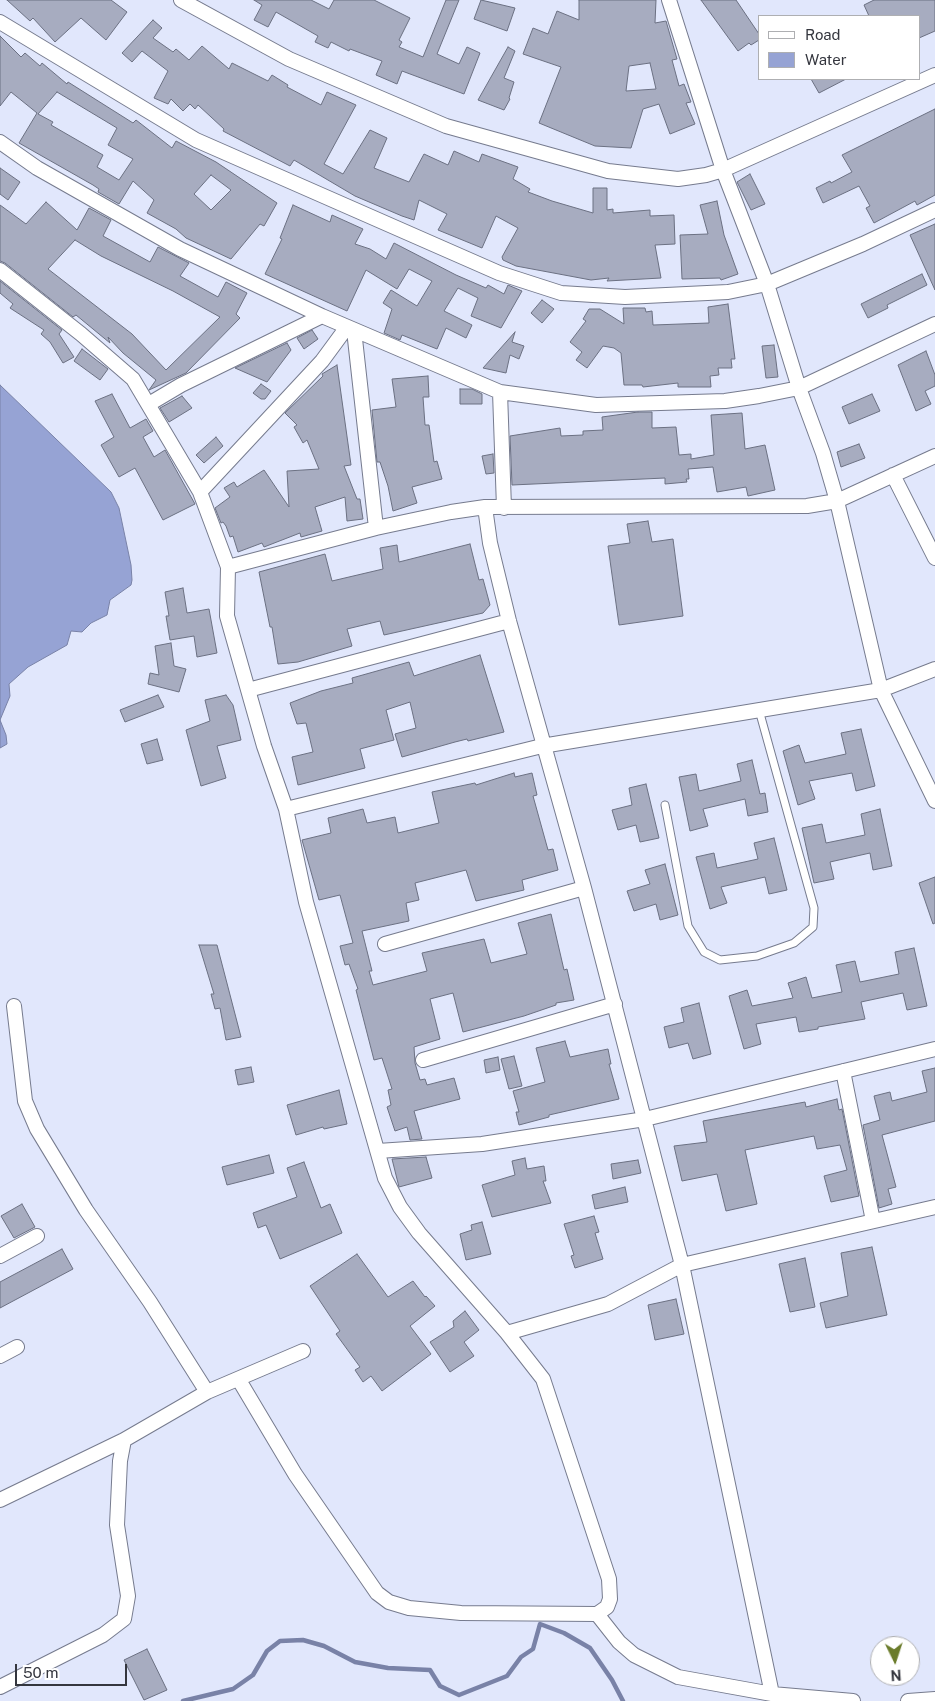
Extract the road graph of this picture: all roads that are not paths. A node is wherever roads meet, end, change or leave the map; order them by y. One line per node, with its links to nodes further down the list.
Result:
1 (181, 0): 6 (street)
2 (669, 0): 6 (street)
3 (0, 22): 9 (street)
4 (935, 75): 6 (street)
5 (0, 142): 10 (street)
6 (723, 170): 9 (street)
7 (935, 210): 9 (street)
8 (0, 270): 15 (street)
9 (767, 284): 13 (street)
10 (322, 316): 12 (street); 15 (street)
11 (935, 324): 13 (street)
12 (350, 328): 14 (street); 18 (street); 22 (street)
13 (799, 388): 14 (street); 19 (street)
14 (500, 392): 21 (street)
15 (150, 404): 18 (street)
16 (935, 456): 17 (street)
17 (893, 475): 19 (street); 23 (street)
18 (200, 492): 24 (street)
19 (837, 501): 21 (street); 28 (street)
20 (486, 507): 21 (street); 22 (street); 25 (street)
21 (504, 508)
22 (376, 528): 24 (street)
23 (935, 558)
24 (228, 567): 27 (street)
25 (509, 621): 27 (street); 30 (street)
26 (935, 669): 28 (street)
27 (248, 690): 33 (street)
28 (881, 690): 29 (street); 31 (street)
29 (759, 710): 30 (street); 32 (lane)
30 (542, 746): 33 (street); 34 (street)
31 (935, 801)
32 (665, 805)
33 (286, 809): 42 (street)
34 (584, 888): 35 (street); 36 (street)
35 (385, 944)
36 (615, 1004): 39 (street); 41 (street)
37 (14, 1006): 53 (street)
38 (935, 1049): 40 (street)
39 (423, 1060)
40 (843, 1071): 41 (street); 44 (street)
41 (645, 1119): 42 (street); 47 (street)
42 (378, 1151): 48 (street)
43 (935, 1206): 44 (street)
44 (873, 1220): 47 (street)
45 (37, 1236): 46 (street)
46 (0, 1256)
47 (682, 1266): 48 (street); 58 (street)
48 (507, 1333): 56 (street)
49 (17, 1347): 51 (street)
50 (304, 1351): 52 (street)
51 (0, 1356)
52 (239, 1380): 53 (street); 56 (street)
53 (207, 1392): 54 (street)
54 (124, 1440): 55 (street); 57 (street)
55 (0, 1500)
56 (597, 1614): 58 (street)
57 (0, 1687)
58 (772, 1694): 60 (street)
59 (935, 1699): 61 (street)
60 (853, 1701)
61 (908, 1701)

